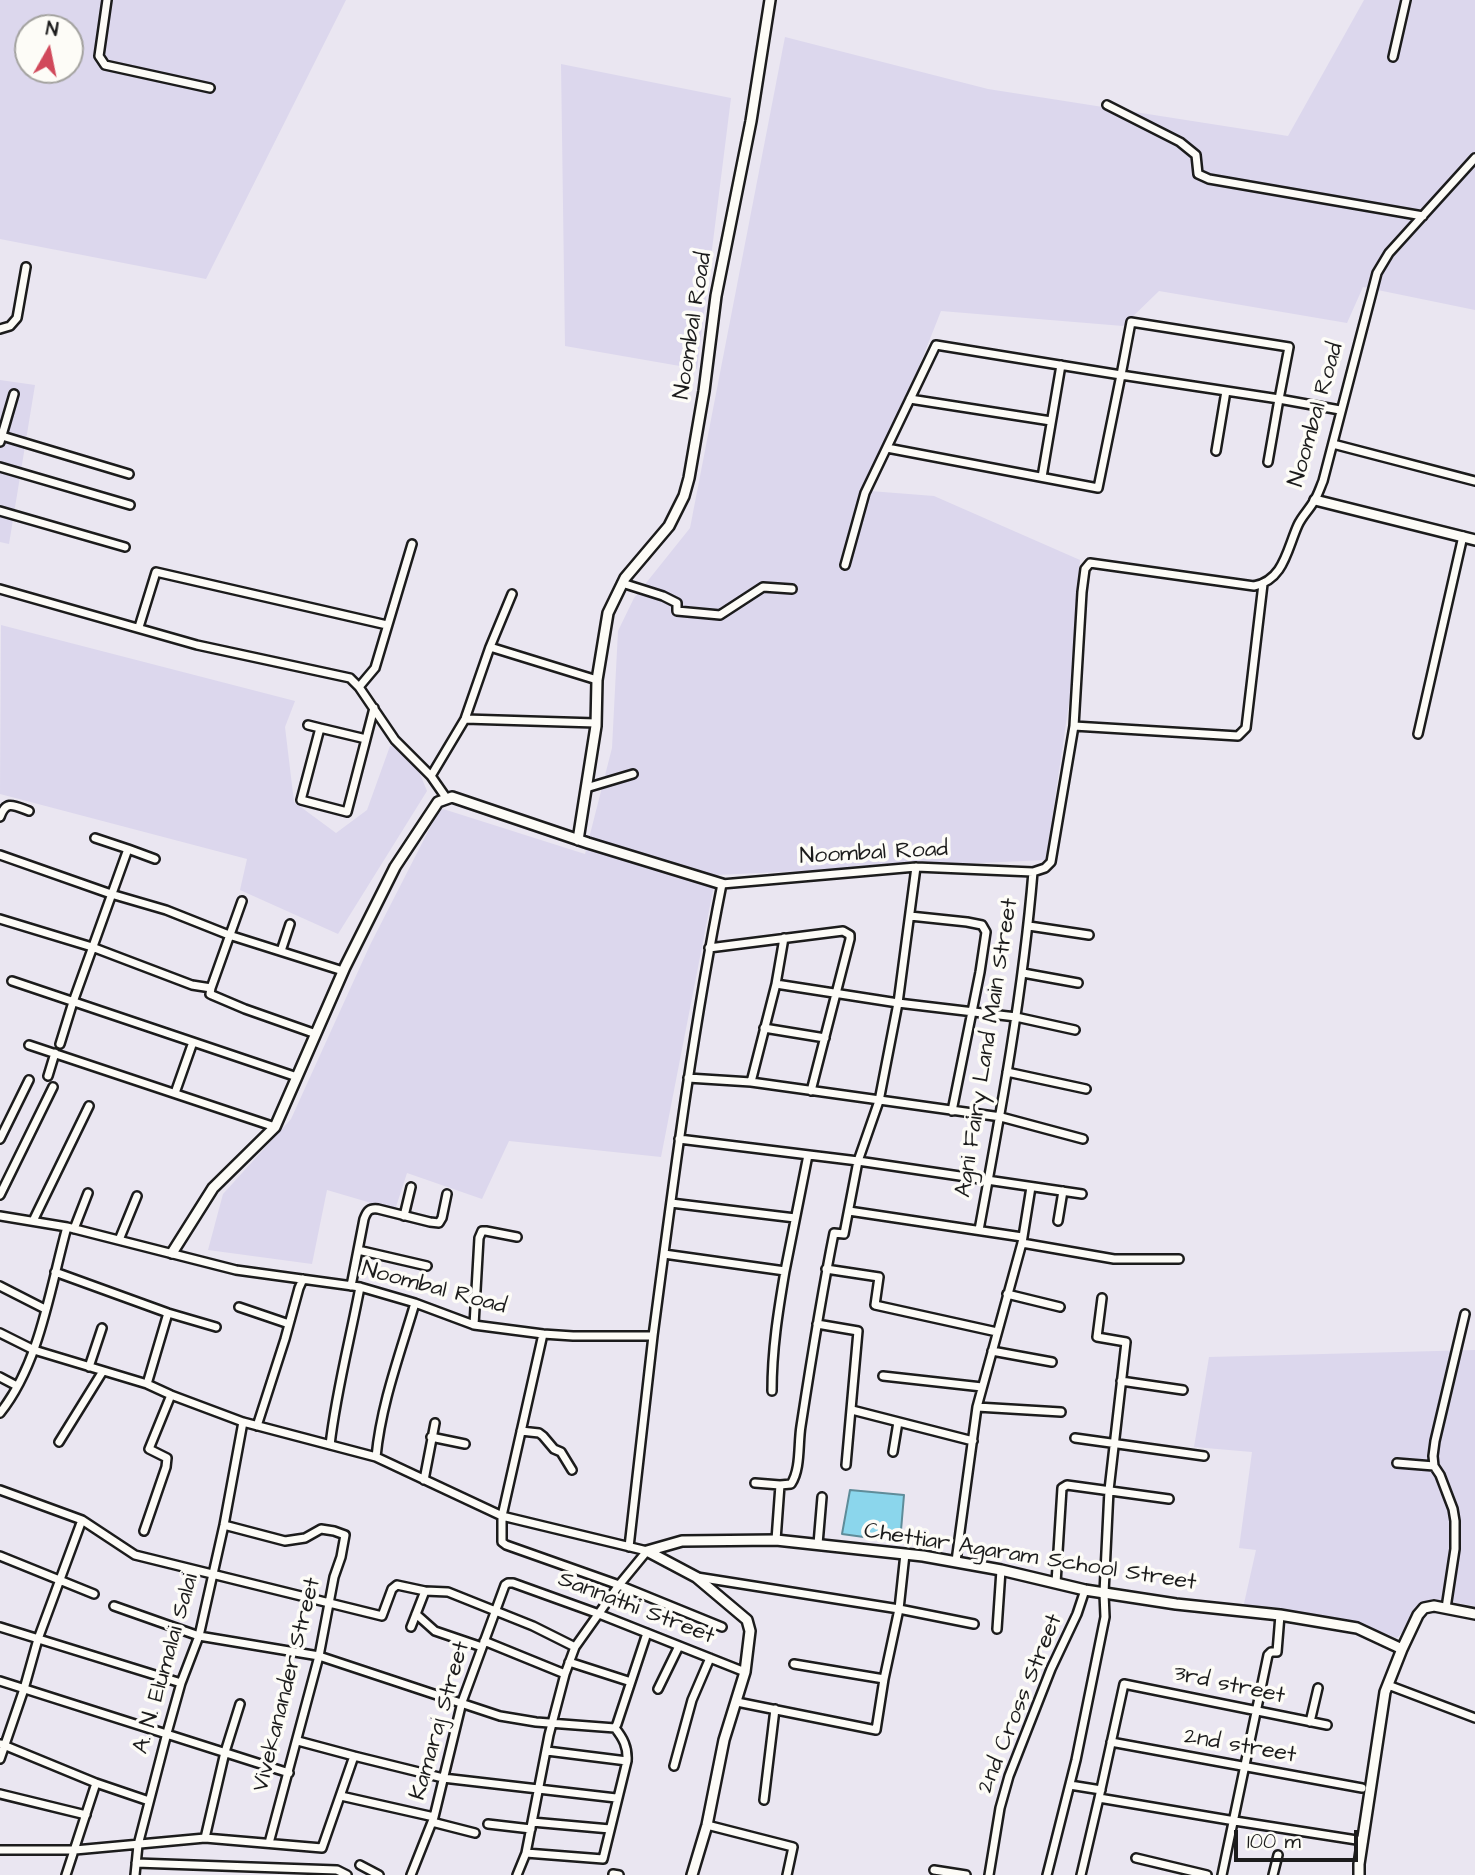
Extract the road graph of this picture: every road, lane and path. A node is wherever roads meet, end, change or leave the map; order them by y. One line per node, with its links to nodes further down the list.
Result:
1 (107, 0): 5 (street)
2 (770, 0): 36 (street, Noombal Road)
3 (1406, 0): 4 (street)
4 (1393, 58)
5 (210, 88)
6 (1107, 104): 8 (street)
7 (1475, 158): 8 (street, Noombal Road)
8 (1423, 216): 17 (street, Noombal Road)
9 (26, 267): 10 (street)
10 (0, 329)
11 (1061, 365): 12 (street); 15 (street); 18 (street)
12 (1121, 375): 13 (street); 16 (street); 26 (street)
13 (1226, 391): 16 (street); 22 (street)
14 (14, 394): 19 (street)
15 (910, 399): 18 (street); 21 (street)
16 (1279, 399): 17 (street); 23 (street)
17 (1340, 410): 20 (street, Noombal Road)
18 (1051, 421): 26 (street)
19 (1, 439): 25 (street)
20 (1333, 444): 27 (street); 28 (street, Noombal Road)
21 (887, 448): 26 (street); 35 (street)
22 (1216, 451)
23 (1268, 462)
24 (0, 467): 29 (street)
25 (128, 474)
26 (1042, 477)
27 (1475, 481)
28 (1315, 500): 31 (street); 37 (street, Noombal Road)
29 (130, 505)
30 (0, 511): 34 (street)
31 (1463, 536): 32 (street); 52 (street)
32 (1475, 540)
33 (412, 544): 41 (street)
34 (125, 547)
35 (845, 565)
36 (622, 583): 39 (street); 44 (street, Noombal Road)
37 (1263, 584): 50 (street); 50 (street)
38 (0, 589): 42 (street)
39 (792, 589)
40 (512, 594): 43 (street)
41 (387, 625): 42 (street); 45 (street)
42 (139, 628): 45 (street)
43 (490, 647): 44 (street); 47 (street)
44 (597, 680): 48 (street, Noombal Road)
45 (359, 687): 46 (street)
46 (374, 708): 53 (street); 55 (street)
47 (465, 719): 48 (street); 55 (street)
48 (596, 723): 56 (street, Noombal Road)
49 (308, 725): 51 (street)
50 (1074, 726): 66 (street)
51 (320, 727): 53 (street); 53 (street)
52 (1418, 734)
53 (366, 739)
54 (633, 774): 56 (street)
55 (431, 776): 57 (street)
56 (586, 788): 61 (street, Noombal Road)
57 (447, 799): 61 (street); 80 (street)
58 (29, 811): 59 (street)
59 (0, 817)
60 (96, 838): 62 (street)
61 (578, 840): 67 (street)
62 (128, 849): 64 (street); 68 (street)
63 (0, 855): 68 (street)
64 (155, 859)
65 (916, 867): 66 (street, Noombal Road); 67 (street, Noombal Road); 70 (street)
66 (1033, 872): 73 (street, Agni Fairy Land Main Street)
67 (722, 884): 78 (street)
68 (111, 894): 74 (street); 77 (street)
69 (242, 901): 74 (street)
70 (910, 916): 88 (street); 89 (street)
71 (0, 919): 77 (street)
72 (290, 924): 79 (street)
73 (1029, 926): 75 (street); 81 (street, Agni Fairy Land Main Street)
74 (229, 935): 79 (street); 85 (street)
75 (1089, 935)
76 (784, 938): 78 (street); 84 (street); 86 (street)
77 (92, 947): 85 (street); 87 (street)
78 (709, 948): 102 (street)
79 (281, 951): 80 (street)
80 (343, 971): 93 (street)
81 (1023, 972): 83 (street); 90 (street, Agni Fairy Land Main Street)
82 (12, 981): 87 (street)
83 (1078, 983)
84 (776, 984): 86 (street); 91 (street)
85 (211, 988): 93 (street)
86 (836, 993): 88 (street); 94 (street)
87 (73, 1002): 95 (street); 97 (street)
88 (898, 1003): 89 (street); 109 (street)
89 (971, 1012): 90 (street); 111 (street)
90 (1016, 1017): 92 (street); 99 (street, Agni Fairy Land Main Street)
91 (764, 1028): 94 (street); 104 (street)
92 (1075, 1030)
93 (316, 1034): 101 (street)
94 (825, 1038): 107 (street)
95 (193, 1042): 101 (street); 108 (street)
96 (29, 1045): 98 (street)
97 (60, 1045)
98 (55, 1053): 100 (street); 108 (street)
99 (1006, 1072): 106 (street); 112 (street, Agni Fairy Land Main Street)
100 (48, 1076)
101 (297, 1077): 113 (street)
102 (688, 1078): 104 (street); 115 (street)
103 (29, 1080): 114 (street)
104 (751, 1082): 107 (street)
105 (53, 1087): 126 (street)
106 (1086, 1088)
107 (811, 1091): 109 (street)
108 (175, 1093): 113 (street)
109 (878, 1101): 111 (street); 118 (street)
110 (89, 1106): 133 (street)
111 (952, 1111): 112 (street)
112 (1001, 1117): 116 (street); 119 (street, Agni Fairy Land Main Street)
113 (275, 1127): 141 (street)
114 (0, 1139)
115 (679, 1139): 117 (street); 128 (street)
116 (1083, 1139)
117 (808, 1155): 118 (street); 132 (street)
118 (858, 1161): 119 (street); 129 (street)
119 (989, 1180): 120 (street); 136 (street, Agni Fairy Land Main Street)
120 (1031, 1186): 122 (street); 139 (street)
121 (411, 1187): 131 (street)
122 (1063, 1191): 125 (street); 134 (street)
123 (88, 1193): 135 (street)
124 (447, 1194): 131 (street)
125 (1082, 1194)
126 (0, 1195)
127 (137, 1196): 138 (street)
128 (671, 1203): 132 (street); 142 (street)
129 (849, 1211): 136 (street); 145 (street)
130 (0, 1216): 133 (street, Noombal Road)
131 (404, 1216): 140 (street)
132 (795, 1218): 146 (street)
133 (33, 1221): 135 (street, Noombal Road)
134 (1058, 1221)
135 (71, 1228): 138 (street, Noombal Road); 147 (street)
136 (979, 1230): 139 (street)
137 (517, 1237): 161 (street)
138 (119, 1240): 141 (street, Noombal Road)
139 (1022, 1240): 143 (street); 151 (street)
140 (358, 1250): 144 (street); 150 (street)
141 (172, 1253): 148 (street, Noombal Road)
142 (664, 1254): 146 (street); 167 (street)
143 (1179, 1259)
144 (427, 1266)
145 (826, 1269): 160 (street); 164 (street)
146 (785, 1271): 180 (street)
147 (55, 1272): 156 (street); 157 (street)
148 (303, 1279): 150 (street, Noombal Road); 159 (street)
149 (0, 1286): 156 (street)
150 (356, 1287): 153 (street, Noombal Road); 197 (street)
151 (1007, 1294): 155 (street); 164 (street)
152 (1102, 1298): 175 (street)
153 (415, 1303): 161 (street, Noombal Road); 200 (street)
154 (239, 1307): 159 (street)
155 (1060, 1307)
156 (45, 1309): 168 (street)
157 (168, 1313): 162 (street); 176 (street)
158 (1465, 1314): 203 (street)
159 (289, 1324): 189 (street)
160 (817, 1324): 183 (street); 207 (street)
161 (474, 1325): 166 (street, Noombal Road)
162 (216, 1327)
163 (102, 1328): 171 (street)
164 (997, 1332): 169 (street)
165 (0, 1333): 168 (street)
166 (544, 1334): 167 (street, Noombal Road); 190 (street)
167 (653, 1336): 218 (street)
168 (34, 1350): 171 (street); 177 (street)
169 (992, 1351): 170 (street); 178 (street)
170 (1052, 1362)
171 (89, 1367): 172 (street)
172 (103, 1371): 176 (street); 194 (street)
173 (883, 1376): 178 (street)
174 (0, 1377): 177 (street)
175 (1121, 1381): 179 (street); 195 (street)
176 (147, 1384): 181 (street)
177 (17, 1386): 185 (street)
178 (982, 1387): 182 (street)
179 (1183, 1390)
180 (772, 1391)
181 (171, 1395): 186 (street); 215 (street)
182 (977, 1406): 184 (street); 193 (street)
183 (852, 1410): 187 (street); 202 (street)
184 (1060, 1412)
185 (0, 1413)
186 (243, 1422): 189 (street); 214 (street, A. N. Elumalai Salai)
187 (898, 1422): 193 (street); 198 (street)
188 (435, 1423): 191 (street)
189 (257, 1426): 197 (street)
190 (521, 1431): 204 (street); 212 (street)
191 (431, 1437): 196 (street); 205 (street)
192 (1074, 1438): 195 (street)
193 (972, 1441): 222 (street)
194 (59, 1442)
195 (1114, 1443): 199 (street); 209 (street)
196 (465, 1444)
197 (330, 1445): 200 (street)
198 (893, 1451)
199 (1204, 1456)
200 (376, 1457): 205 (street)
201 (1397, 1463): 203 (street)
202 (846, 1465)
203 (1434, 1466): 236 (street)
204 (572, 1470)
205 (424, 1480): 212 (street)
206 (755, 1483): 207 (street)
207 (780, 1485): 216 (street)
208 (0, 1490): 213 (street)
209 (1109, 1490): 211 (street); 228 (street); 232 (street)
210 (822, 1497): 217 (street)
211 (1170, 1499)
212 (502, 1516): 218 (street); 229 (street)
213 (82, 1520): 224 (street); 226 (street)
214 (224, 1525): 224 (street, A. N. Elumalai Salai); 234 (street, Vivekanander Street)
215 (144, 1531)
216 (776, 1540): 217 (street, Chettiar Agaram School Street); 219 (street, Chettiar Agaram School Street)
217 (818, 1544): 220 (street, Chettiar Agaram School Street)
218 (629, 1547): 219 (street)
219 (648, 1551): 225 (street); 229 (street)
220 (905, 1554): 222 (street, Chettiar Agaram School Street); 237 (street)
221 (0, 1556): 226 (street)
222 (957, 1561): 223 (street, Chettiar Agaram School Street)
223 (1001, 1570): 228 (street, Chettiar Agaram School Street); 247 (street)
224 (212, 1574): 234 (street); 249 (street, A. N. Elumalai Salai)
225 (696, 1577): 237 (street); 259 (street)
226 (60, 1580): 233 (street); 250 (street)
227 (513, 1583): 238 (street, Kamaraj Street); 240 (street, Sannathi Street)
228 (1056, 1583): 231 (street, Chettiar Agaram School Street)
229 (619, 1585): 240 (street); 246 (street)
230 (425, 1591): 234 (street); 238 (street); 239 (street)
231 (1085, 1591): 232 (street, Chettiar Agaram School Street); 331 (street, 2nd Cross Street)
232 (1104, 1593): 242 (street, Chettiar Agaram School Street); 293 (street)
233 (94, 1594)
234 (329, 1604): 255 (street, Vivekanander Street)
235 (114, 1606): 249 (street)
236 (1446, 1608): 241 (street); 254 (street)
237 (899, 1609): 243 (street); 261 (street)
238 (495, 1610): 251 (street, Kamaraj Street); 253 (street)
239 (416, 1614): 245 (street); 251 (street)
240 (598, 1614): 248 (street, Sannathi Street); 253 (street)
241 (1475, 1614)
242 (1280, 1615): 254 (street, Chettiar Agaram School Street); 273 (street)
243 (974, 1624)
244 (0, 1627): 250 (street)
245 (411, 1627)
246 (722, 1627)
247 (997, 1629)
248 (647, 1633): 252 (street, Sannathi Street); 278 (street)
249 (199, 1636): 255 (street); 264 (street, A. N. Elumalai Salai)
250 (38, 1639): 264 (street); 267 (street)
251 (483, 1644): 260 (street); 269 (street, Kamaraj Street)
252 (679, 1646): 256 (street, Sannathi Street); 268 (street)
253 (575, 1647): 257 (street)
254 (1402, 1649): 265 (street)
255 (319, 1656): 269 (street); 280 (street, Vivekanander Street)
256 (710, 1658): 259 (street, Sannathi Street); 288 (street)
257 (569, 1662): 260 (street); 263 (street)
258 (794, 1664): 261 (street)
259 (745, 1672): 270 (street)
260 (565, 1674): 276 (street)
261 (884, 1679): 272 (street)
262 (0, 1681): 267 (street)
263 (628, 1681)
264 (181, 1683): 279 (street, A. N. Elumalai Salai)
265 (1388, 1685): 274 (street); 311 (street)
266 (1318, 1688): 275 (street)
267 (24, 1689): 279 (street); 282 (street)
268 (658, 1689)
269 (462, 1702): 276 (street); 291 (street, Kamaraj Street)
270 (737, 1702): 272 (street); 307 (street)
271 (240, 1704): 284 (street)
272 (775, 1709): 300 (street)
273 (1257, 1712): 275 (street, 3rd street); 281 (street, 3rd street); 289 (street)
274 (1475, 1718)
275 (1310, 1722): 277 (street, 3rd street)
276 (553, 1723): 278 (street); 283 (street)
277 (1327, 1726)
278 (615, 1728): 287 (street)
279 (167, 1733): 284 (street); 301 (street, A. N. Elumalai Salai)
280 (298, 1741): 285 (street); 290 (street, Vivekanander Street)
281 (1111, 1742): 289 (street, 2nd street); 297 (street)
282 (2, 1744): 286 (street); 292 (street)
283 (547, 1751): 287 (street); 295 (street)
284 (225, 1752): 290 (street); 310 (street)
285 (354, 1756): 291 (street); 298 (street)
286 (0, 1759)
287 (627, 1761): 299 (street)
288 (674, 1766)
289 (1246, 1768): 294 (street, 2nd street); 304 (street)
290 (289, 1773): 312 (street, Vivekanander Street)
291 (443, 1778): 295 (street); 303 (street, Kamaraj Street)
292 (96, 1783): 301 (street); 302 (street)
293 (1070, 1785): 297 (street); 332 (street)
294 (1362, 1788)
295 (538, 1789): 299 (street); 306 (street)
296 (0, 1794): 302 (street)
297 (1100, 1794): 304 (street); 333 (street)
298 (341, 1796): 303 (street); 312 (street)
299 (616, 1798): 308 (street)
300 (764, 1800)
301 (149, 1801): 313 (street, A. N. Elumalai Salai)
302 (86, 1815): 315 (street)
303 (433, 1820): 309 (street); 326 (street, Kamaraj Street)
304 (1235, 1821): 311 (street); 335 (street)
305 (488, 1824): 306 (street)
306 (531, 1825): 308 (street); 316 (street)
307 (707, 1825): 328 (street); 329 (street)
308 (610, 1829): 316 (street)
309 (475, 1833)
310 (205, 1838): 312 (street); 313 (street)
311 (1363, 1840): 337 (street)
312 (269, 1843)
313 (138, 1845): 315 (street); 319 (street, A. N. Elumalai Salai)
314 (0, 1850): 315 (street)
315 (75, 1850): 322 (street)
316 (526, 1853): 327 (street)
317 (1278, 1856): 336 (street)
318 (1136, 1858): 334 (street)
319 (136, 1863): 323 (street, A. N. Elumalai Salai); 324 (street)
320 (360, 1865): 325 (street)
321 (934, 1870): 330 (street)
322 (66, 1875)
323 (135, 1875)
324 (347, 1875)
325 (379, 1875)
326 (411, 1875)
327 (517, 1875)
328 (692, 1875)
329 (788, 1875)
330 (966, 1875)
331 (989, 1875)
332 (1047, 1875)
333 (1081, 1875)
334 (1207, 1875)
335 (1222, 1875)
336 (1273, 1875)
337 (1359, 1875)

